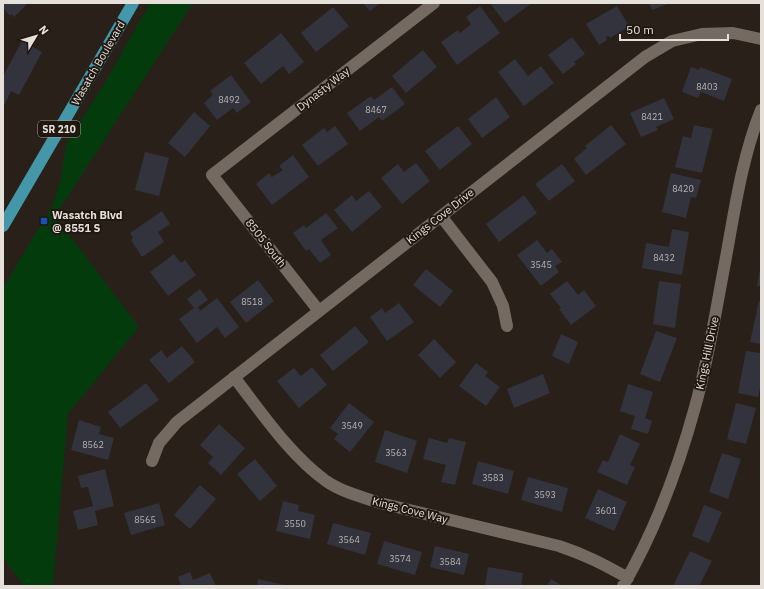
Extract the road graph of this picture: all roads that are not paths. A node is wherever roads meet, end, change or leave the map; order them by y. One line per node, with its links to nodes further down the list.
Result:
1 (132, 3): 7 (main road, Wasatch Boulevard / SR 210)
2 (434, 3): 5 (street, Dynasty Way)
3 (761, 39): 6 (street, Kings Cove Drive)
4 (761, 110): 12 (street, Kings Hill Drive)
5 (212, 175): 8 (street, 8505 South)
6 (440, 216): 8 (street, Kings Cove Drive); 9 (street)
7 (3, 226)
8 (319, 311): 10 (street, Kings Cove Drive)
9 (507, 326)
10 (234, 377): 11 (street, Kings Cove Drive); 12 (street, Kings Cove Way)
11 (152, 461)
12 (625, 582)

